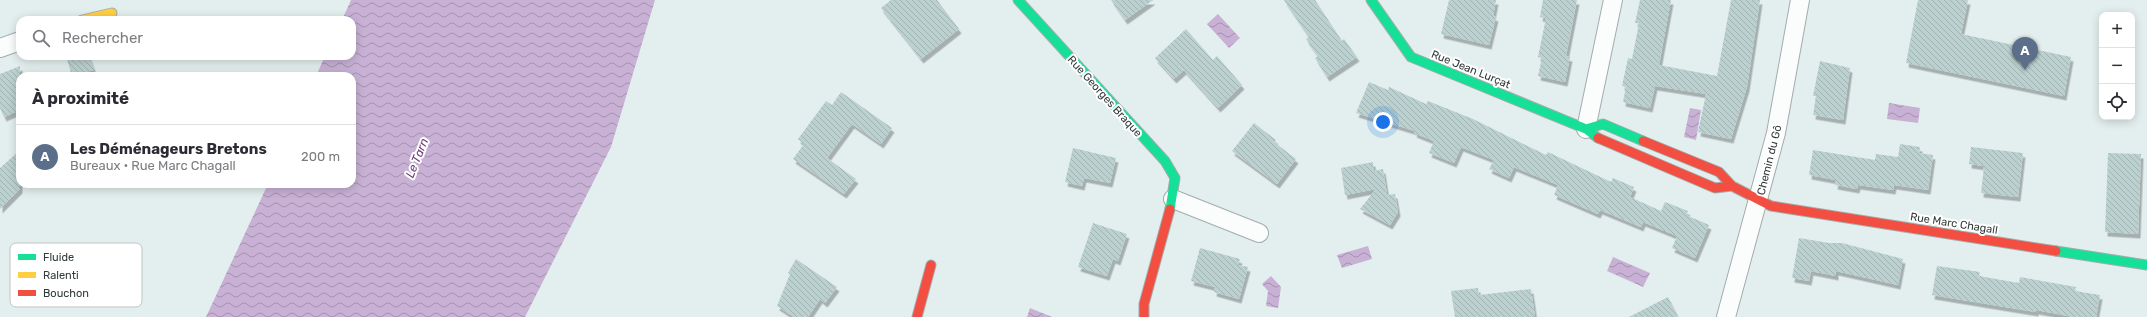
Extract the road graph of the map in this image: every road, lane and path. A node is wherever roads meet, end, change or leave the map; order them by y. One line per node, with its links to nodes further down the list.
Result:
1 (1018, 0): 11 (street, Rue Georges Braque)
2 (1370, 0): 9 (street, Rue Jean Lurçat)
3 (1613, 0): 9 (street)
4 (1800, 0): 12 (street, Chemin du Gô)
5 (112, 13): 6 (street)
6 (99, 16)
7 (16, 42): 8 (street)
8 (0, 48)
9 (1586, 129): 10 (street, Rue Jean Lurçat); 10 (street, Rue Jean Lurçat)
10 (1732, 186): 12 (street, Rue Jean Lurçat)
11 (1173, 199): 13 (street); 17 (street, Rue Georges Braque)
12 (1759, 199): 15 (street, Rue Marc Chagall); 18 (street, Chemin du Gô)
13 (1259, 233)
14 (931, 265): 16 (street)
15 (2147, 265)
16 (917, 317)
17 (1144, 317)
18 (1726, 317)

